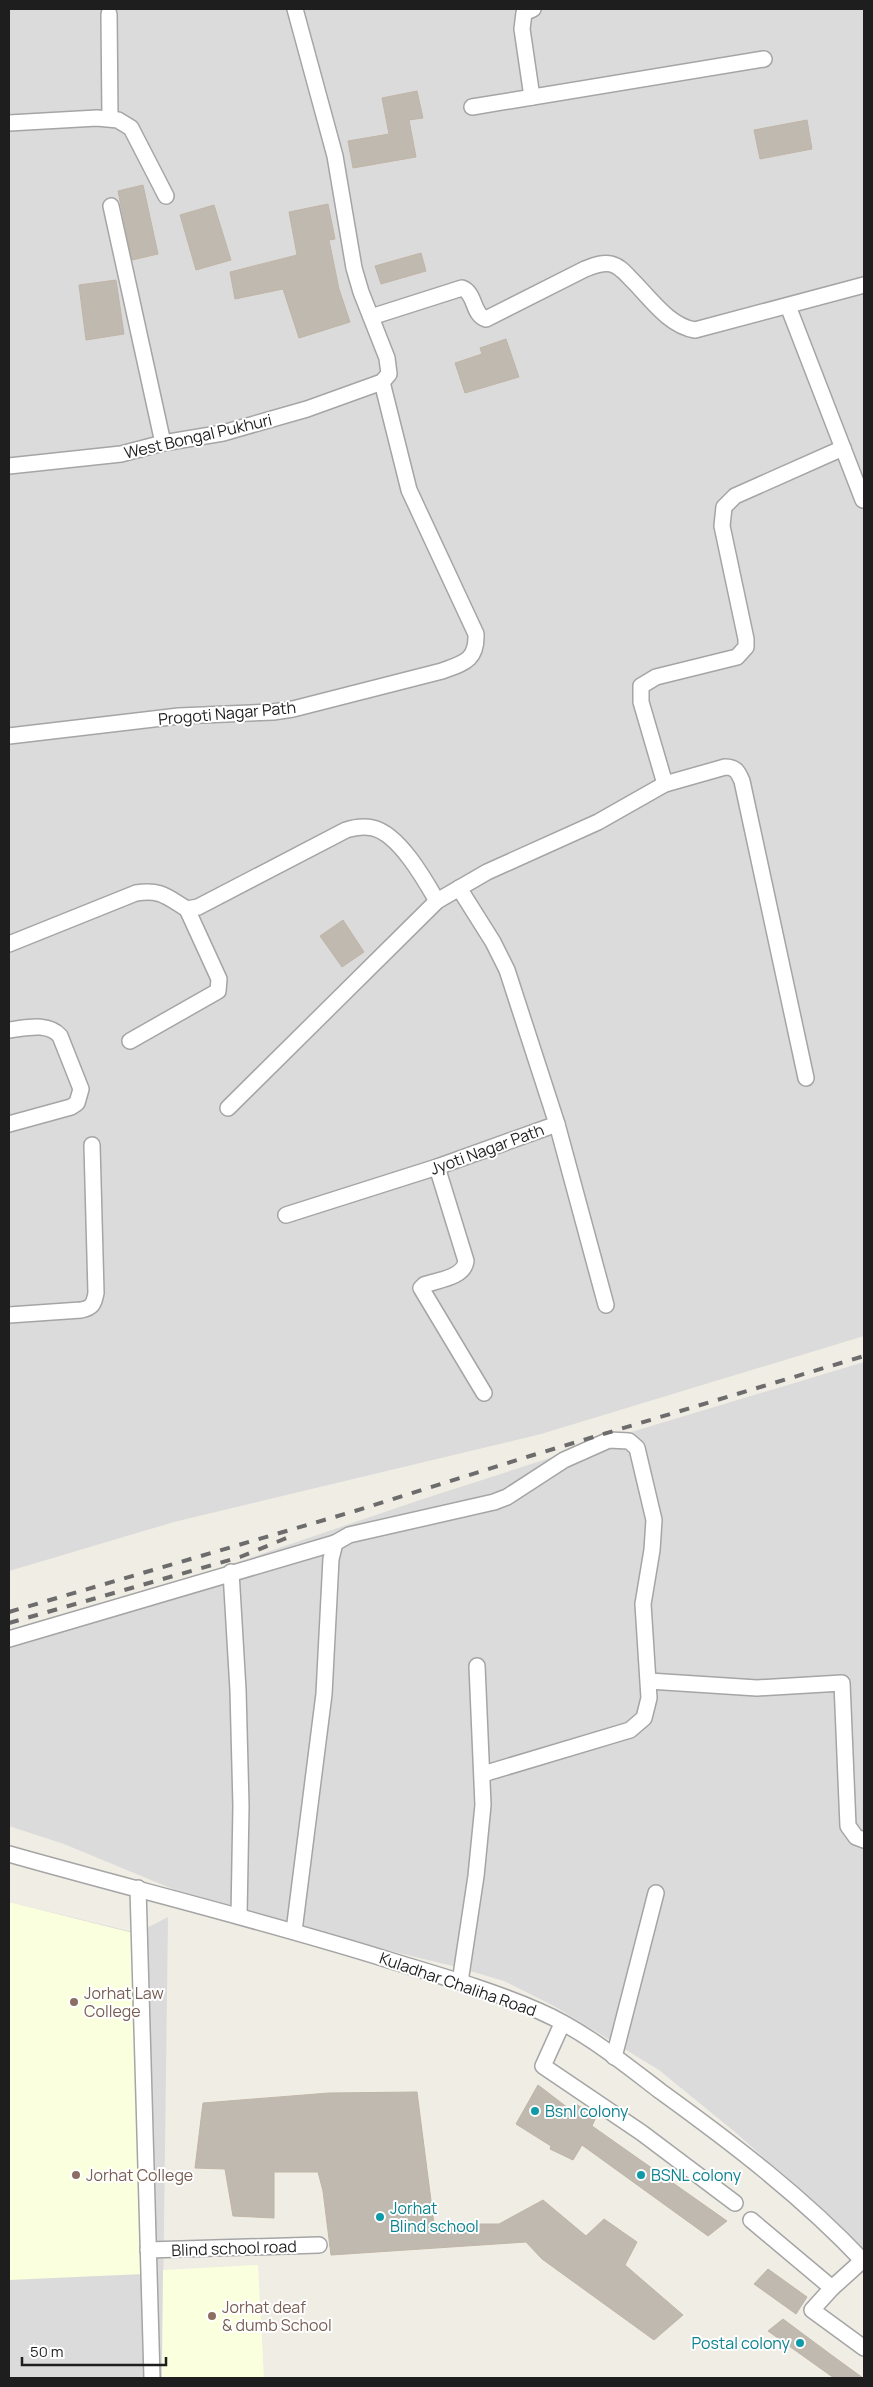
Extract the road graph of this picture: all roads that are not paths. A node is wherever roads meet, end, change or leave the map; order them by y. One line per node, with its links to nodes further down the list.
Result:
1 (295, 9): 13 (street)
2 (533, 9): 5 (street)
3 (108, 14): 7 (street)
4 (764, 59): 5 (street)
5 (532, 97): 6 (street)
6 (472, 107)
7 (110, 118): 8 (street); 9 (street)
8 (9, 123)
9 (166, 196)
10 (111, 206): 15 (street)
11 (864, 285): 12 (street)
12 (788, 306): 13 (street); 16 (street)
13 (371, 317): 14 (street)
14 (382, 382): 15 (street, West Bongal Pukhuri); 19 (street, Progoti Nagar Path)
15 (163, 443): 17 (street, West Bongal Pukhuri)
16 (843, 448): 18 (street); 20 (street)
17 (9, 466)
18 (863, 500)
19 (9, 736)
20 (665, 784): 21 (street); 27 (street)
21 (459, 888): 22 (street); 30 (street, Jyoti Nagar Path)
22 (437, 901): 23 (street); 28 (street)
23 (187, 909): 24 (street); 26 (street)
24 (9, 944)
25 (9, 1030): 29 (street)
26 (130, 1041)
27 (806, 1078)
28 (228, 1108)
29 (9, 1124)
30 (557, 1124): 32 (street, Jyoti Nagar Path); 34 (street)
31 (92, 1145): 35 (street)
32 (437, 1167): 33 (street, Jyoti Nagar Path); 36 (street)
33 (286, 1215)
34 (606, 1305)
35 (9, 1316)
36 (484, 1393)
37 (335, 1543): 38 (street); 41 (street); 48 (street)
38 (231, 1572): 39 (street); 47 (street)
39 (9, 1639)
40 (477, 1666): 42 (street)
41 (649, 1681): 42 (street); 43 (street)
42 (483, 1774): 49 (street)
43 (864, 1840)
44 (9, 1854): 45 (street, Kuladhar Chaliha Road)
45 (138, 1888): 47 (street, Kuladhar Chaliha Road); 55 (street)
46 (656, 1893): 51 (street)
47 (238, 1916): 48 (street, Kuladhar Chaliha Road)
48 (294, 1931): 49 (street, Kuladhar Chaliha Road)
49 (460, 1982): 50 (street, Kuladhar Chaliha Road)
50 (562, 2024): 51 (street, Kuladhar Chaliha Road); 52 (street)
51 (614, 2057): 56 (street, Kuladhar Chaliha Road)
52 (735, 2203)
53 (751, 2220): 57 (street)
54 (320, 2245): 55 (street, Blind school road)
55 (148, 2250): 59 (street)
56 (863, 2261): 57 (street)
57 (832, 2288): 58 (street)
58 (864, 2348)
59 (152, 2378)

